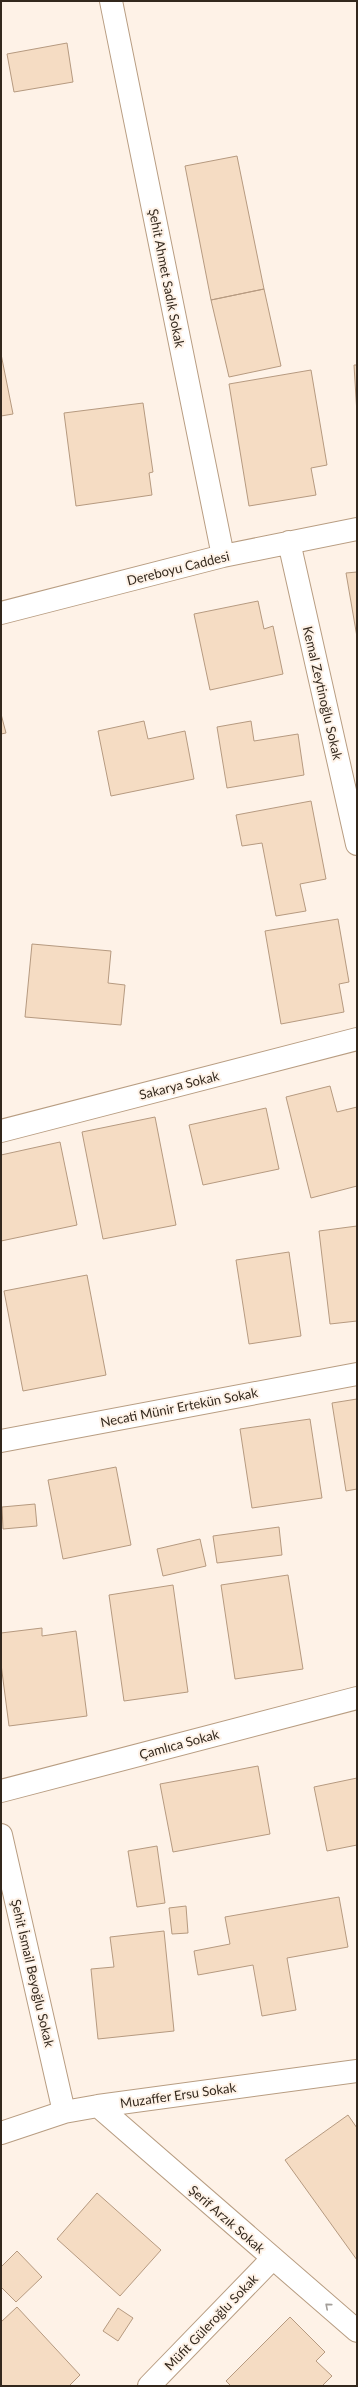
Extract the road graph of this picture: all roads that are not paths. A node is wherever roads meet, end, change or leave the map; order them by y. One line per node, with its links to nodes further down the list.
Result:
1 (111, 1): 4 (street, Şehit Ahmet Sadık Sokak)
2 (357, 529): 3 (street, Dereboyu Caddesi)
3 (289, 542): 4 (street, Dereboyu Caddesi); 6 (street, Kemal Zeytinoğlu Sokak)
4 (223, 556): 5 (street, Dereboyu Caddesi)
5 (1, 613)
6 (357, 844)
7 (357, 1039): 8 (street, Sakarya Sokak)
8 (1, 1131)
9 (357, 1374): 10 (street, Necati Münir Ertekün Sokak)
10 (1, 1441)
11 (357, 1698): 12 (street, Çamlıca Sokak)
12 (1, 1791)
13 (1, 1834): 16 (street, Şehit İsmail Beyoğlu Sokak)
14 (357, 2071): 15 (street, Muzaffer Ersu Sokak)
15 (98, 2106): 16 (street, Muzaffer Ersu Sokak); 18 (street, Şerif Arzık Sokak)
16 (64, 2112): 17 (street, Muzaffer Ersu Sokak)
17 (1, 2133)
18 (272, 2258): 19 (street, Şerif Arzık Sokak, one-way to 18); 20 (street, Müfit Güleroğlu Sokak)
19 (357, 2332)
20 (149, 2386)

